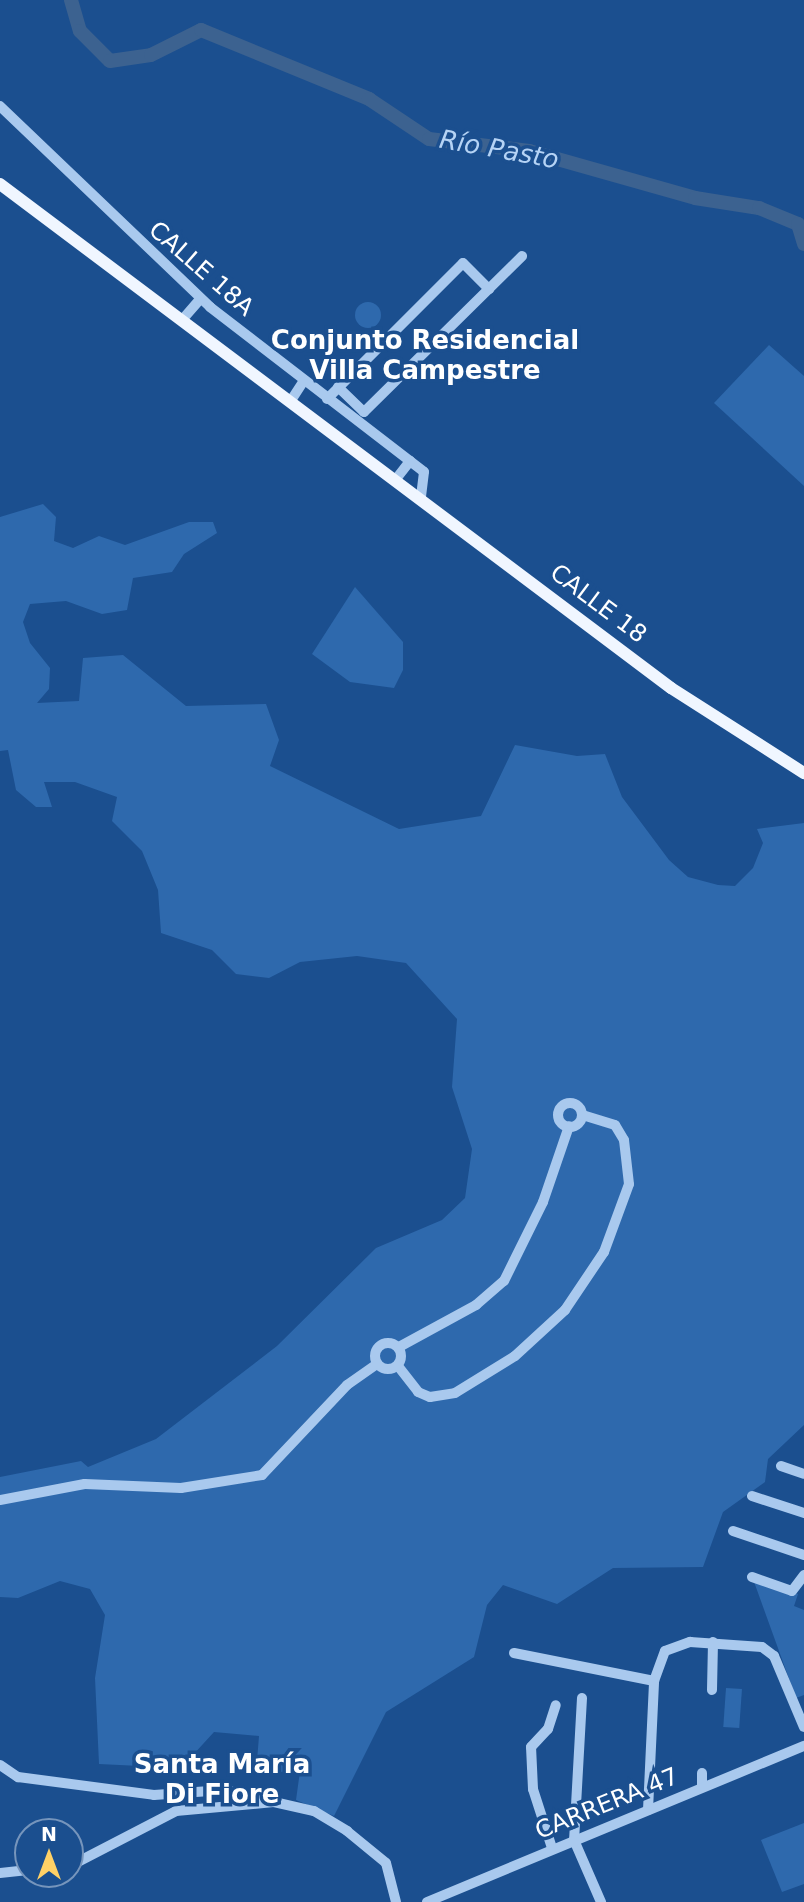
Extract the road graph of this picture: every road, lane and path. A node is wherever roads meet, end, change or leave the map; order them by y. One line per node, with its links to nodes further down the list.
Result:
1 (0, 106): 5 (street, CALLE 18A)
2 (0, 184): 6 (main road, CALLE 18)
3 (523, 256): 4 (street)
4 (489, 289): 8 (street); 8 (street)
5 (200, 299): 6 (street); 7 (street, CALLE 18A)
6 (182, 320): 10 (main road, CALLE 18)
7 (303, 382): 9 (street, CALLE 18A); 10 (street)
8 (338, 387): 9 (street)
9 (327, 398): 11 (street, CALLE 18A)
10 (290, 401): 12 (main road, CALLE 18)
11 (410, 461): 12 (street); 13 (street, CALLE 18A)
12 (396, 480): 13 (main road, CALLE 18)
13 (421, 498): 14 (main road, CALLE 18)
14 (804, 773)
15 (582, 1115): 16 (street); 16 (street); 19 (street)
16 (569, 1126): 17 (street)
17 (399, 1348): 18 (street); 19 (street)
18 (377, 1364): 19 (street); 23 (street)
19 (398, 1366)
20 (781, 1466): 21 (street)
21 (804, 1474)
22 (752, 1496): 24 (street)
23 (0, 1500)
24 (804, 1513)
25 (733, 1531): 26 (street)
26 (804, 1555)
27 (804, 1575): 28 (street)
28 (752, 1577)
29 (713, 1642): 31 (street); 32 (street); 35 (street)
30 (514, 1653): 31 (street)
31 (654, 1681): 41 (street)
32 (712, 1690)
33 (582, 1698): 42 (street)
34 (556, 1705): 43 (street)
35 (804, 1727)
36 (804, 1746): 39 (street, CARRERA 47)
37 (0, 1765): 40 (street)
38 (702, 1773): 39 (street)
39 (702, 1787): 41 (street, CARRERA 47)
40 (274, 1802): 44 (street); 45 (street)
41 (648, 1810): 42 (street, CARRERA 47)
42 (574, 1840): 43 (street, CARRERA 47); 47 (street)
43 (552, 1848): 46 (street, CARRERA 47)
44 (84, 1859)
45 (396, 1902)
46 (427, 1902)
47 (601, 1902)

